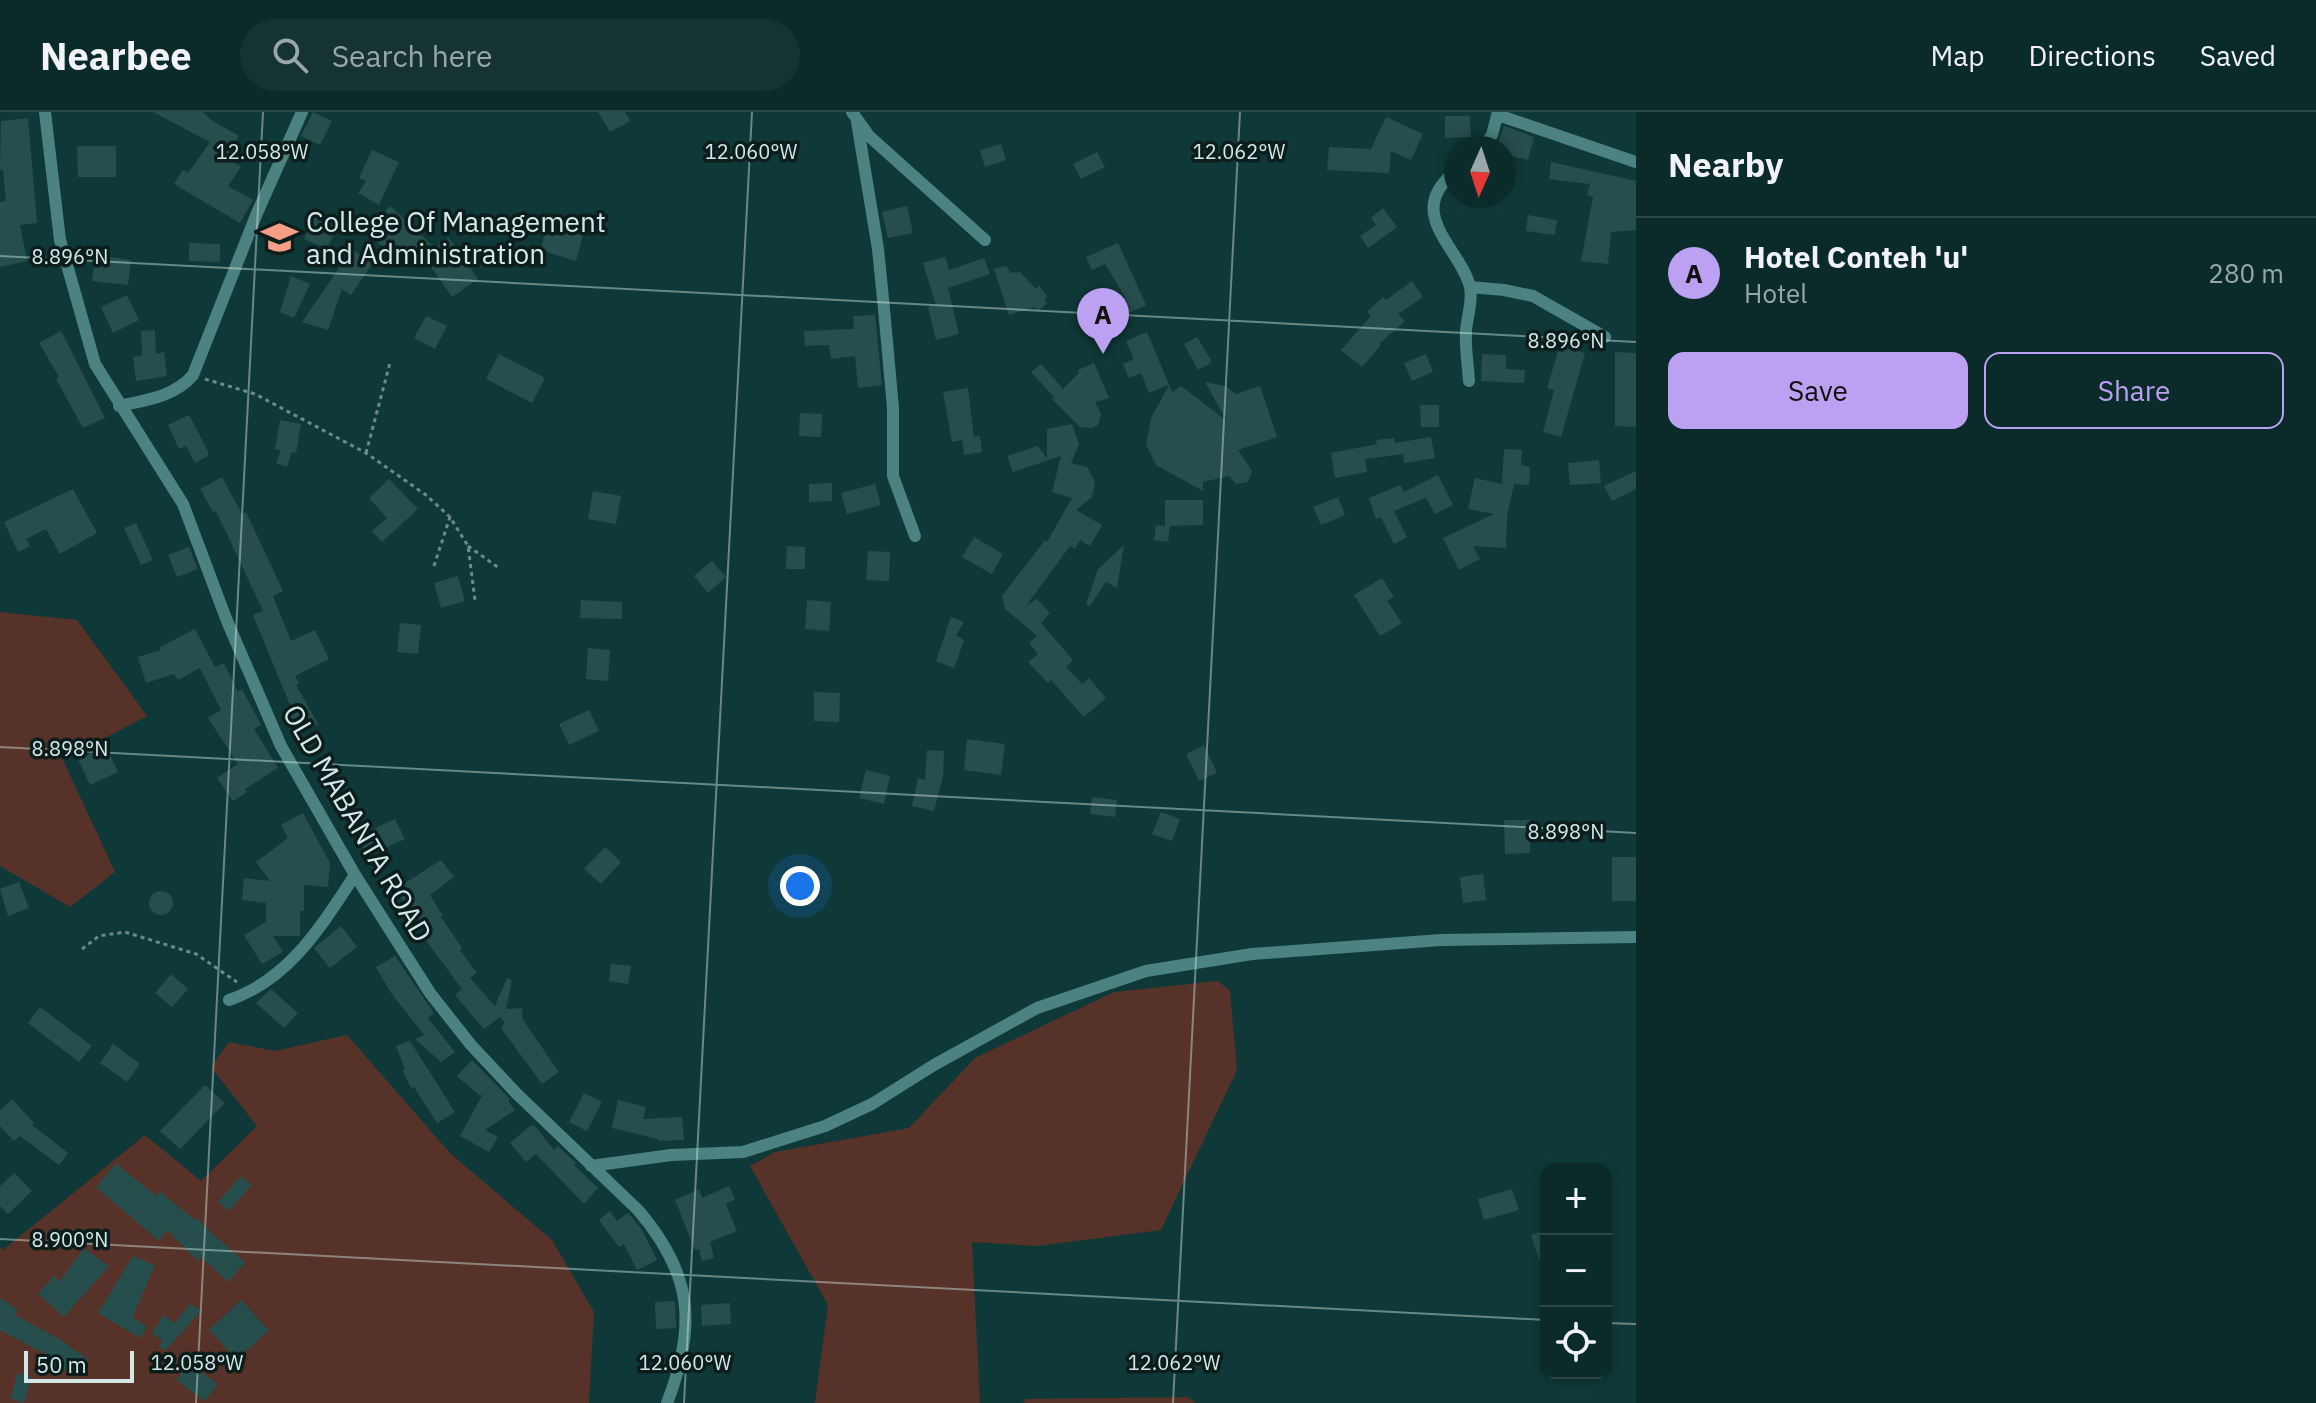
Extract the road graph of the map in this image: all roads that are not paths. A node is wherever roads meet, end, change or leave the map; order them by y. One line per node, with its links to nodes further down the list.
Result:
1 (45, 112): 12 (street, OLD MABANTA ROAD)
2 (302, 112): 12 (street)
3 (1498, 113): 5 (street); 6 (street)
4 (855, 117): 8 (street); 13 (street)
5 (1491, 136)
6 (1636, 162)
7 (1444, 183): 9 (street)
8 (985, 240)
9 (1470, 287): 10 (street); 11 (street)
10 (1605, 337)
11 (1469, 381)
12 (119, 406): 14 (street, OLD MABANTA ROAD)
13 (915, 536)
14 (355, 875): 16 (street); 17 (street, OLD MABANTA ROAD)
15 (1636, 937): 17 (street)
16 (229, 1000)
17 (591, 1166): 18 (street, OLD MABANTA ROAD)
18 (667, 1403)

